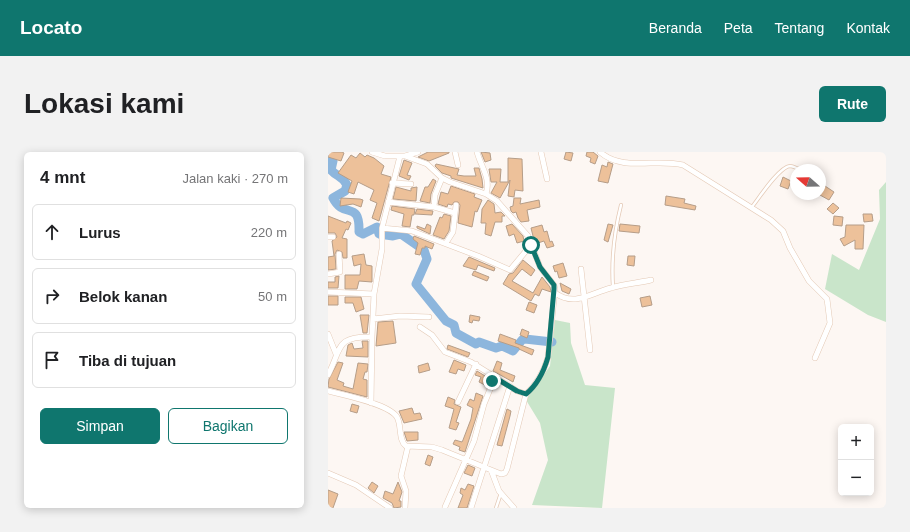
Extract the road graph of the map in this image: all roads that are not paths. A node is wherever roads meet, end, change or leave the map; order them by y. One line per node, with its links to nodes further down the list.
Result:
1 (372, 152): 8 (street)
2 (418, 152): 8 (street)
3 (455, 152): 9 (street)
4 (476, 152): 15 (street)
5 (541, 152): 12 (street)
6 (600, 152): 7 (street)
7 (606, 154): 20 (street)
8 (402, 156): 11 (street); 13 (street)
9 (458, 165)
10 (790, 166): 20 (lane)
11 (442, 178): 15 (street); 19 (street)
12 (547, 179)
13 (392, 183): 14 (street); 16 (street)
14 (412, 184)
15 (486, 194): 24 (street)
16 (388, 202): 19 (street); 22 (street)
17 (456, 205): 21 (street)
18 (621, 206): 29 (lane)
19 (434, 207): 21 (street)
20 (752, 207): 41 (street)
21 (455, 213): 23 (street)
22 (382, 230): 23 (street); 32 (street)
23 (446, 243): 24 (street)
24 (531, 245): 31 (street)
25 (339, 254): 27 (street)
26 (581, 270): 33 (street)
27 (328, 274)
28 (651, 280): 29 (street)
29 (613, 287): 33 (street)
30 (328, 292): 32 (street)
31 (555, 293): 33 (street); 47 (street)
32 (374, 294): 35 (street)
33 (584, 298): 39 (street)
34 (429, 317): 35 (street)
35 (373, 319): 38 (street)
36 (420, 327): 42 (street)
37 (328, 334): 40 (street)
38 (372, 337): 40 (street); 49 (street)
39 (590, 350)
40 (336, 354): 43 (street)
41 (814, 358)
42 (476, 364): 44 (street); 48 (street)
43 (328, 375)
44 (494, 377): 45 (street); 51 (street)
45 (510, 386): 47 (street); 52 (street)
46 (328, 391): 49 (street)
47 (526, 394): 53 (street)
48 (458, 402)
49 (371, 403): 50 (street)
50 (408, 446): 51 (street); 58 (street)
51 (466, 460): 52 (street); 56 (street)
52 (485, 468): 53 (street); 59 (street)
53 (491, 470): 55 (street)
54 (328, 473): 57 (street)
55 (501, 493): 60 (lane); 61 (street)
56 (445, 507)
57 (390, 508)
58 (405, 508)
59 (471, 508)
60 (496, 508)
61 (514, 508)

